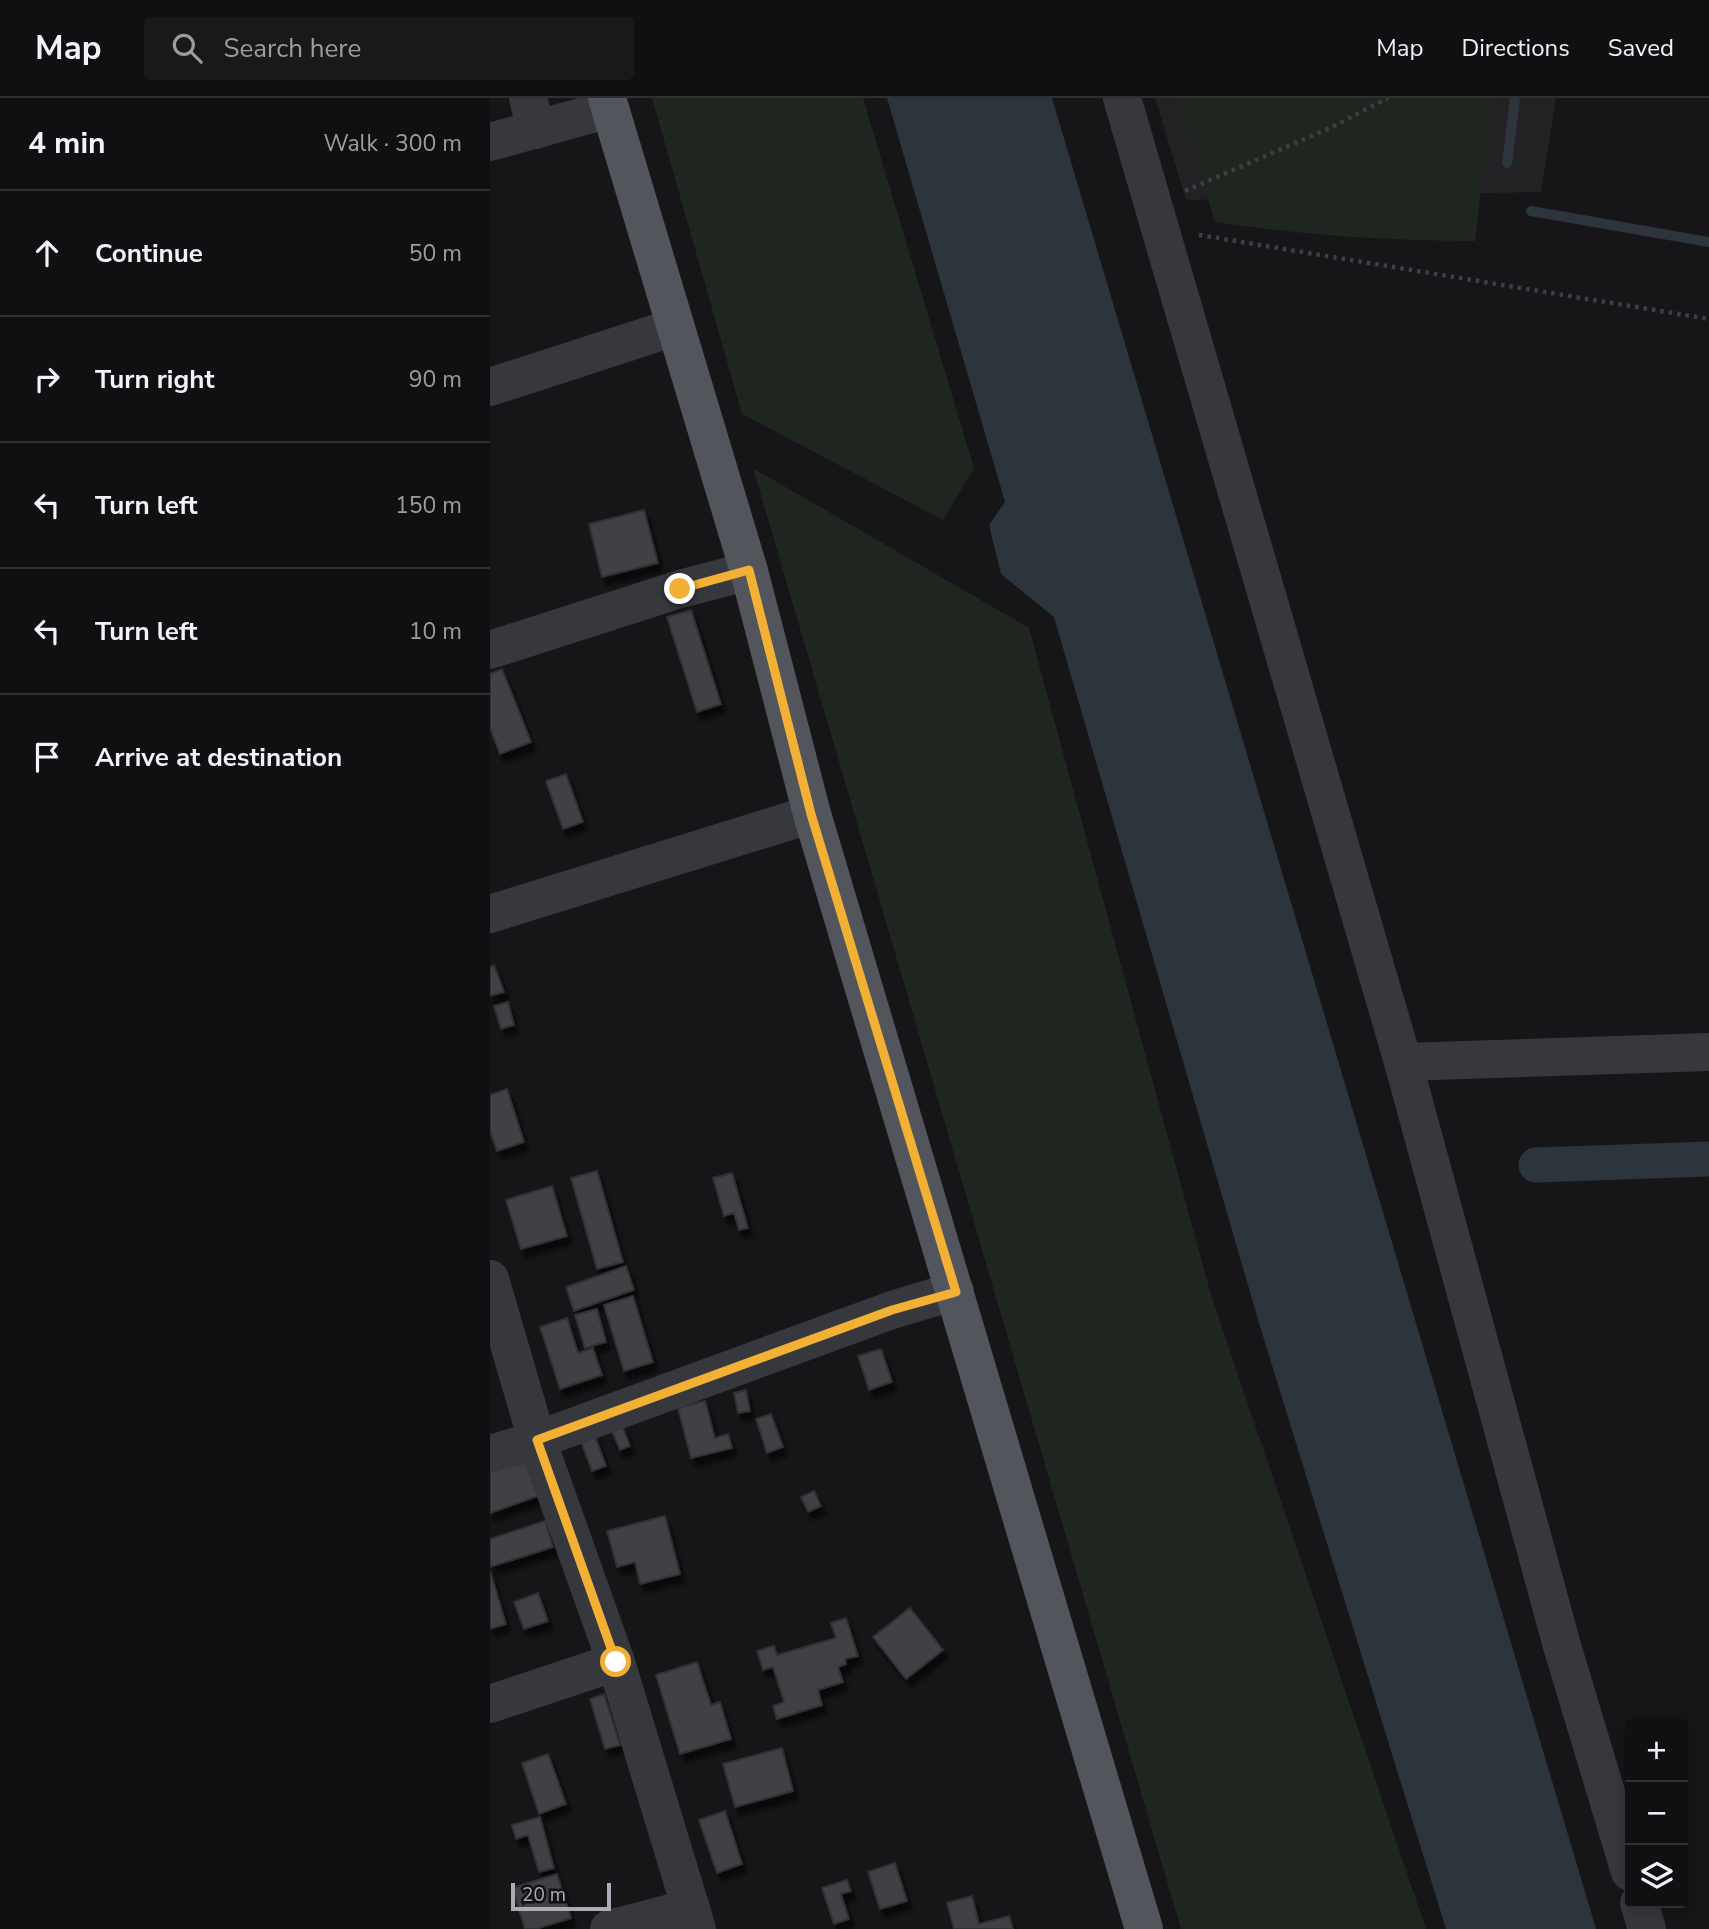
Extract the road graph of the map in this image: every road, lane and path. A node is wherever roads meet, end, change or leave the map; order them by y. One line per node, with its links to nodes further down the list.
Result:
1 (1122, 98): 6 (street)
2 (1388, 98): 6 (path)
3 (609, 104): 4 (street); 8 (main road)
4 (532, 114): 5 (street)
5 (490, 142)
6 (1158, 217): 7 (path); 15 (street)
7 (1709, 319)
8 (675, 327): 9 (street); 10 (main road)
9 (490, 387)
10 (749, 570): 11 (street); 12 (main road)
11 (490, 650)
12 (811, 814): 13 (street); 17 (main road)
13 (490, 914)
14 (1709, 1052): 15 (street)
15 (1402, 1062): 22 (street)
16 (490, 1279): 18 (street)
17 (956, 1292): 18 (street); 26 (main road)
18 (537, 1440): 19 (street); 20 (street)
19 (490, 1454)
20 (616, 1662): 21 (street); 24 (street)
21 (490, 1704)
22 (1625, 1855)
23 (1641, 1908): 27 (street)
24 (694, 1918): 25 (street)
25 (609, 1929)
26 (1144, 1929)
27 (1647, 1929)

